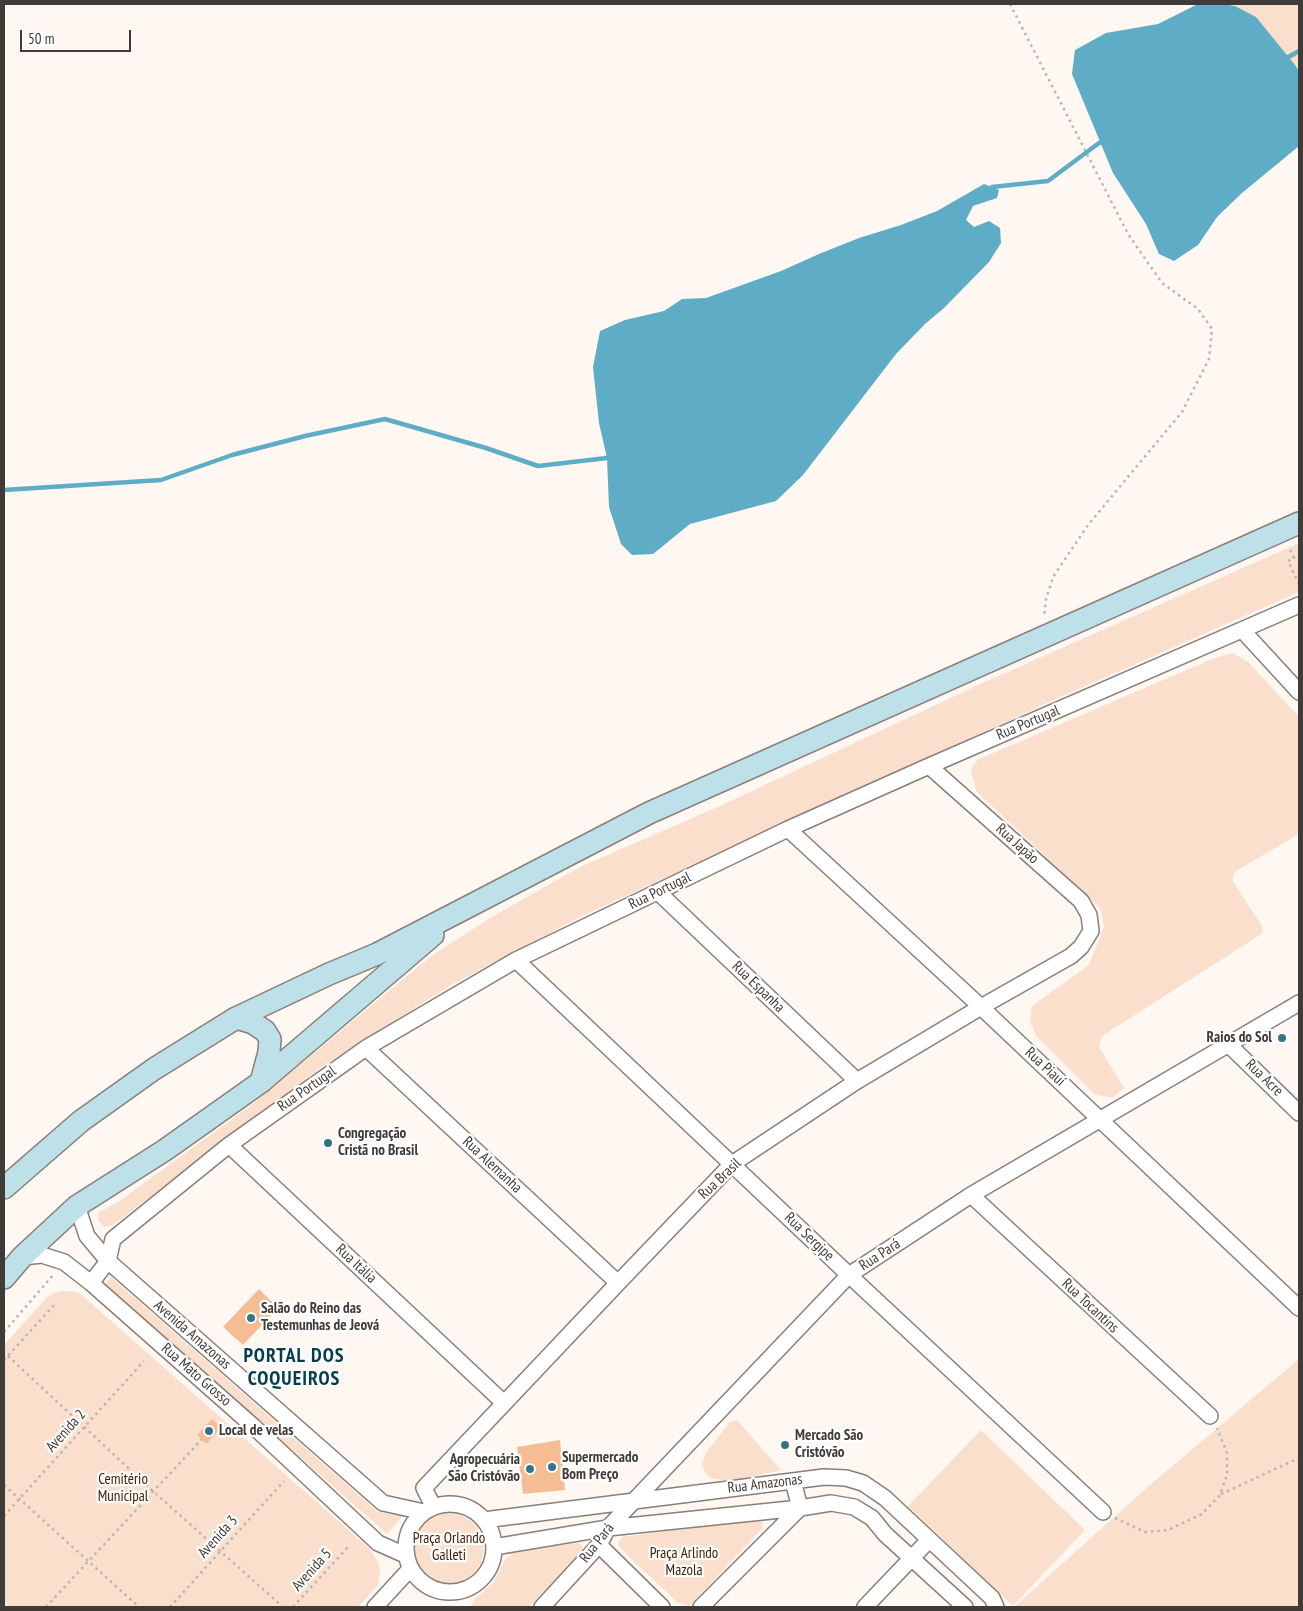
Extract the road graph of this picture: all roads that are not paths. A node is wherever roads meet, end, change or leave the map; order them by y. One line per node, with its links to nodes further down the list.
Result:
1 (1299, 523): 8 (main road)
2 (1299, 605): 3 (street, Rua Portugal)
3 (1243, 631): 4 (street); 5 (street, Rua Portugal)
4 (1299, 692)
5 (929, 766): 6 (street, Rua Portugal); 9 (street, Rua Japão)
6 (788, 829): 7 (street, Rua Portugal); 12 (street, Rua Piauí)
7 (658, 892): 10 (street, Rua Portugal); 16 (street, Rua Espanha)
8 (458, 914): 13 (main road); 17 (main road)
9 (1091, 931): 12 (street, Rua Brasil)
10 (516, 960): 15 (street, Rua Portugal); 21 (street, Rua Sergipe)
11 (1299, 1003): 14 (street, Rua Pará)
12 (981, 1007): 16 (street, Rua Brasil); 19 (street, Rua Piauí)
13 (236, 1018): 17 (main road); 22 (main road)
14 (1228, 1044): 18 (street, Rua Acre); 19 (street, Rua Pará)
15 (366, 1048): 20 (street, Rua Portugal); 30 (street, Rua Alemanha)
16 (857, 1081): 21 (street, Rua Brasil)
17 (261, 1082): 24 (main road)
18 (1299, 1113)
19 (1099, 1119): 23 (street, Rua Pará); 31 (street, Rua Piauí)
20 (229, 1145): 26 (street, Rua Portugal); 32 (street, Rua Itália)
21 (732, 1164): 27 (street, Rua Sergipe); 30 (street, Rua Brasil)
22 (4, 1188)
23 (971, 1195): 27 (street, Rua Pará); 33 (street, Rua Tocantins)
24 (77, 1206): 25 (main road); 26 (street, Avenida Amazonas)
25 (22, 1257): 28 (main road); 29 (street, Rua Mato Grosso)
26 (108, 1261): 29 (street, Rua Portugal); 37 (street, Avenida Amazonas)
27 (849, 1275): 35 (street, Rua Pará); 38 (street, Rua Sergipe)
28 (4, 1278)
29 (91, 1283): 47 (street, Rua Mato Grosso)
30 (618, 1283): 32 (street, Rua Brasil)
31 (1299, 1308)
32 (504, 1403): 37 (street, Rua Brasil)
33 (1210, 1416)
34 (793, 1481): 35 (street, Rua Amazonas); 36 (street); 39 (street, Rua Amazonas)
35 (634, 1501): 40 (street, Rua Amazonas); 41 (street, Rua Pará)
36 (800, 1508): 41 (street, Rua Amazonas); 42 (street, Rua Amazonas); 52 (street)
37 (428, 1509): 40 (street); 47 (street)
38 (1103, 1512)
39 (905, 1516): 42 (street); 43 (street, Rua Amazonas)
40 (484, 1520): 45 (street)
41 (608, 1528): 44 (street, Rua Pará); 45 (street, Rua Amazonas)
42 (885, 1534): 46 (street, Rua Amazonas)
43 (929, 1540): 46 (street); 55 (street, Rua Amazonas)
44 (599, 1545): 50 (street, Rua Pará); 51 (street)
45 (494, 1547): 48 (street)
46 (911, 1559): 53 (street); 54 (street, Rua Amazonas)
47 (408, 1562): 48 (street); 49 (street)
48 (444, 1600)
49 (375, 1607)
50 (542, 1607)
51 (662, 1607)
52 (701, 1607)
53 (865, 1607)
54 (965, 1607)
55 (996, 1607)

